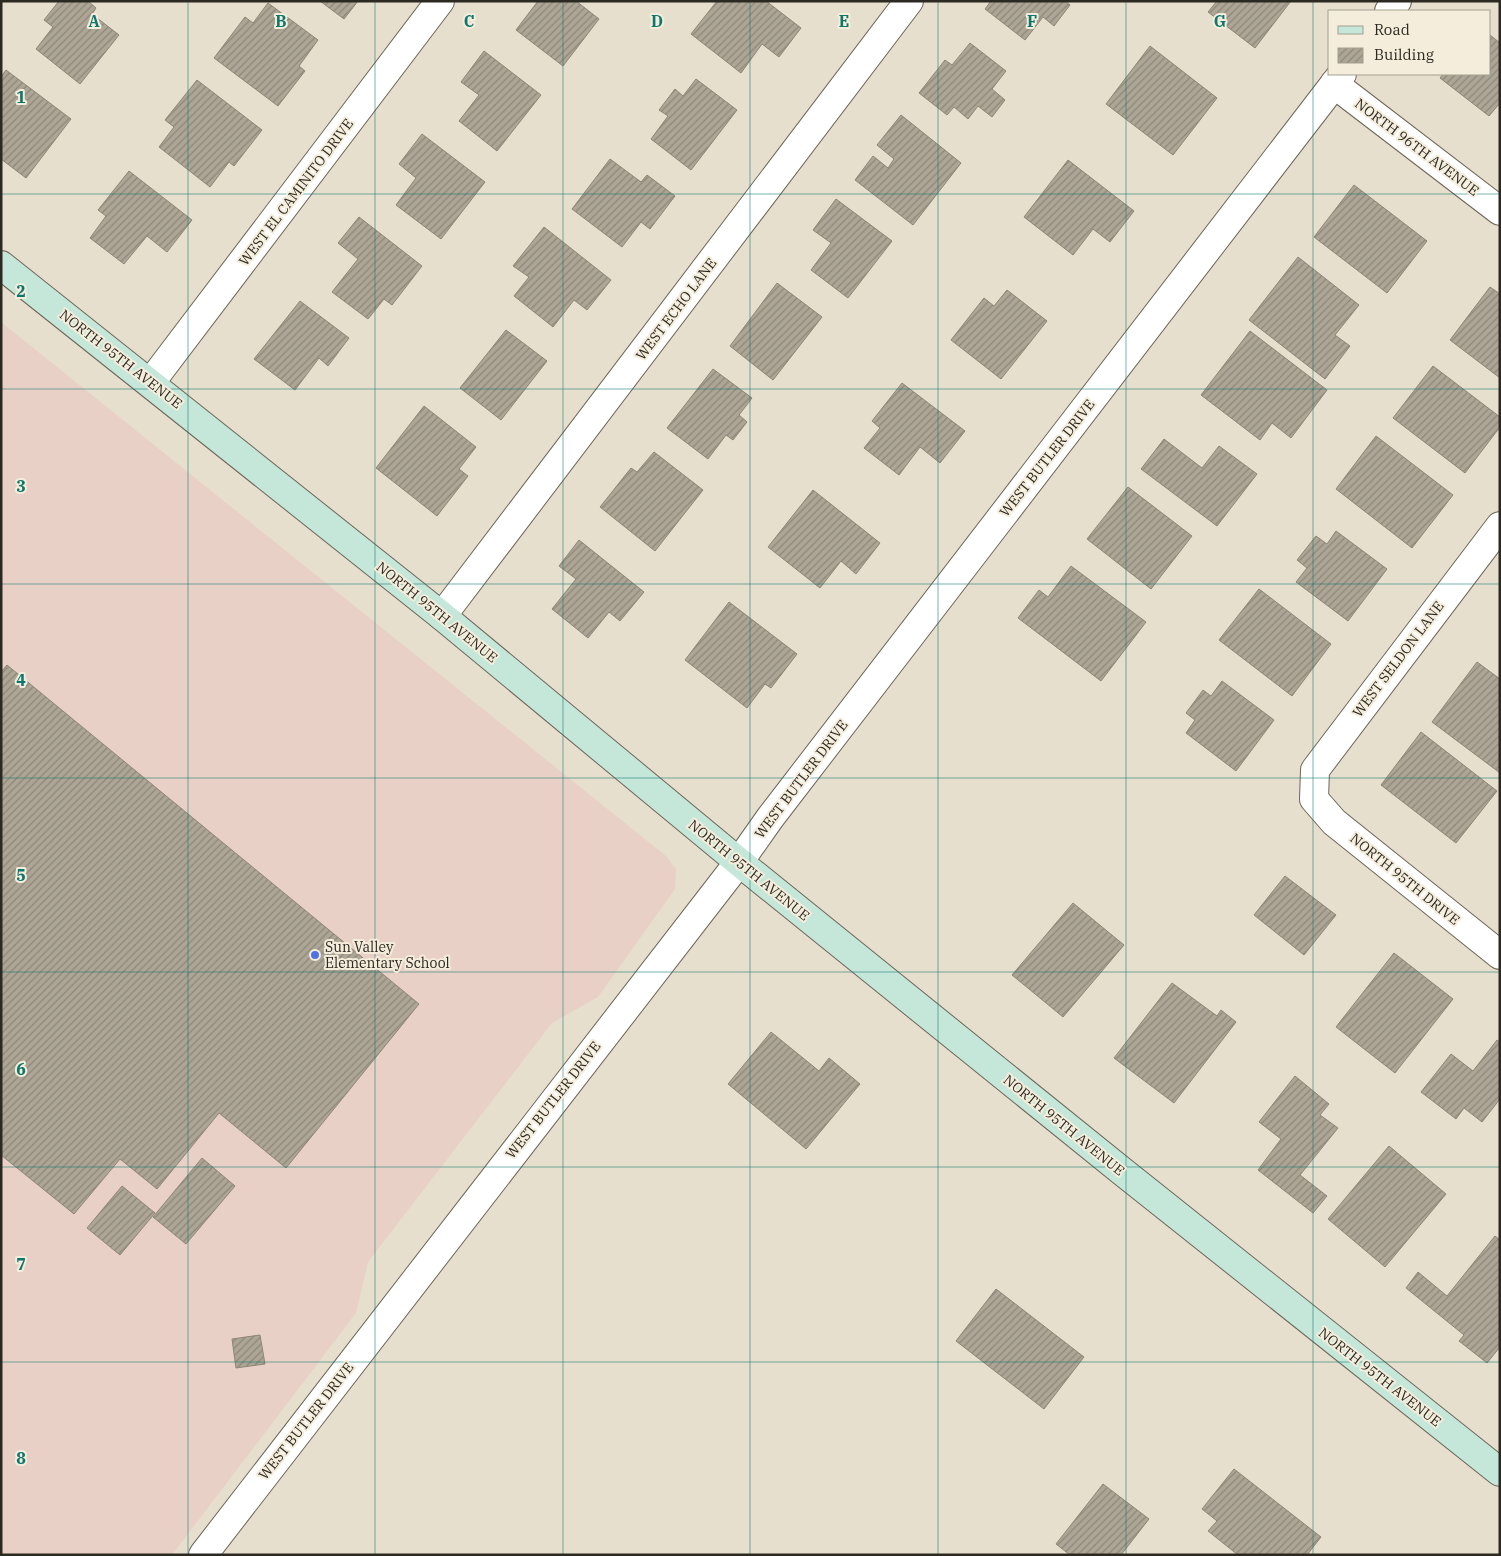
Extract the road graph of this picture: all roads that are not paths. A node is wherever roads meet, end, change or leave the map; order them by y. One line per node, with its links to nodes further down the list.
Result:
1 (440, 1): 6 (street, WEST EL CAMINITO DRIVE)
2 (909, 1): 8 (street, WEST ECHO LANE)
3 (1338, 79): 4 (street, NORTH 96TH AVENUE); 10 (street, WEST BUTLER DRIVE)
4 (1500, 211)
5 (1, 265): 6 (street, NORTH 95TH AVENUE)
6 (151, 382): 8 (street, NORTH 95TH AVENUE)
7 (1500, 526): 9 (street, WEST SELDON LANE)
8 (442, 616): 10 (street, NORTH 95TH AVENUE)
9 (1314, 799): 11 (street, NORTH 95TH DRIVE)
10 (739, 862): 12 (street, NORTH 95TH AVENUE); 13 (street, WEST BUTLER DRIVE)
11 (1500, 955)
12 (1500, 1472)
13 (203, 1555)

